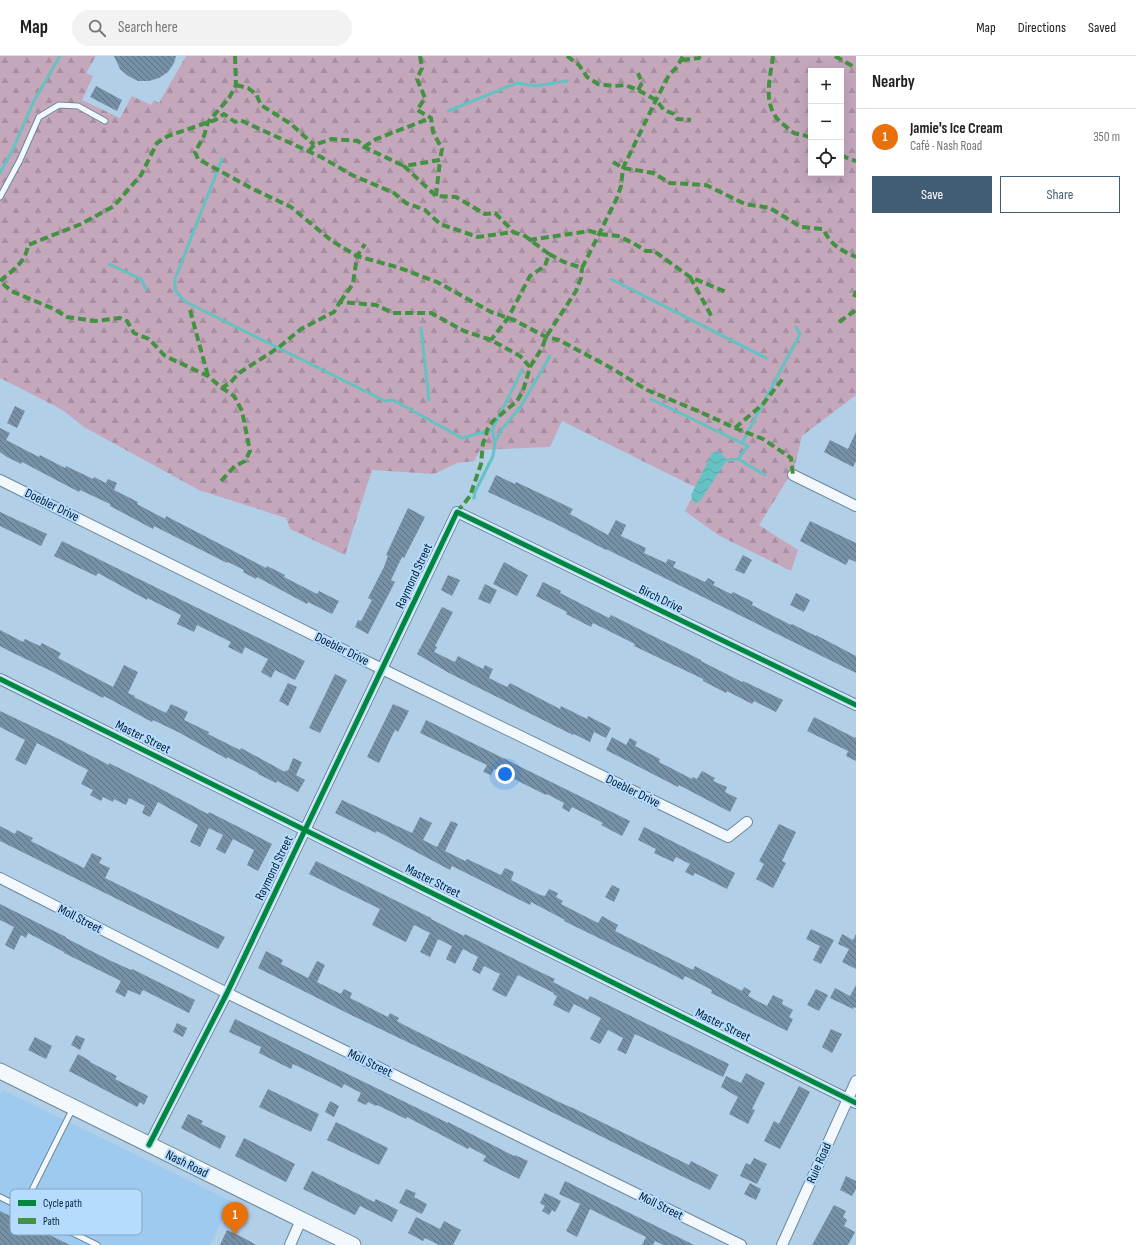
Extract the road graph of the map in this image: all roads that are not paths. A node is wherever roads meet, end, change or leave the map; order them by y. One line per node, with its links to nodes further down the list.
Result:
1 (105, 121): 2 (lane)
2 (0, 196)
3 (794, 475): 5 (street)
4 (0, 480): 7 (street, Doebler Drive)
5 (856, 506)
6 (457, 512): 7 (street, Raymond Street); 9 (street, Birch Drive)
7 (382, 669): 10 (street, Doebler Drive); 11 (street, Raymond Street)
8 (0, 679): 11 (street, Master Street)
9 (856, 705)
10 (747, 822)
11 (305, 830): 13 (street, Raymond Street); 16 (street, Master Street)
12 (0, 878): 13 (street, Moll Street)
13 (227, 993): 18 (street, Raymond Street); 27 (street, Moll Street)
14 (0, 1071): 17 (main road, Nash Road)
15 (856, 1081): 16 (street, Ruie Road)
16 (852, 1102): 28 (street, Ruie Road)
17 (73, 1108): 18 (main road, Nash Road); 19 (lane)
18 (150, 1145): 22 (main road, Nash Road)
19 (32, 1189)
20 (0, 1197): 21 (lane)
21 (10, 1202)
22 (301, 1220): 25 (street); 26 (main road, Nash Road)
23 (77, 1235): 24 (lane)
24 (97, 1245)
25 (290, 1245)
26 (353, 1245)
27 (741, 1245)
28 (782, 1245)

